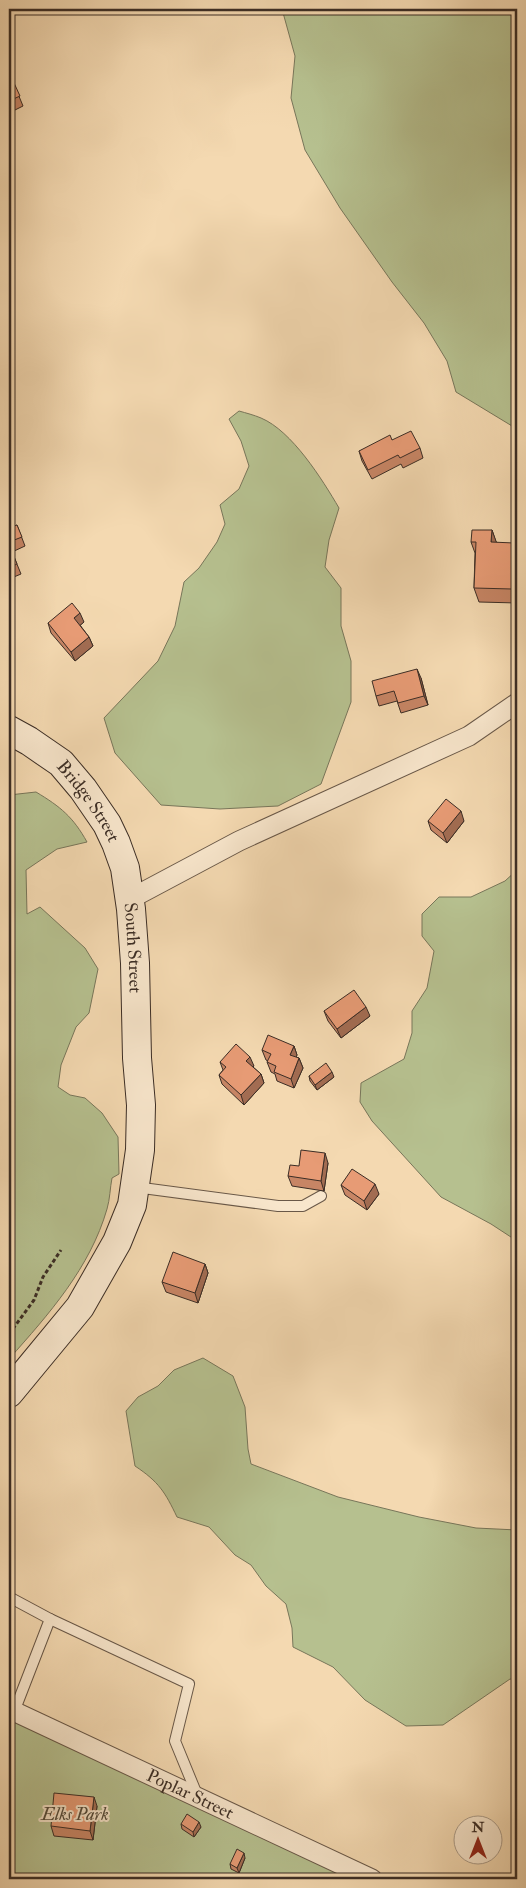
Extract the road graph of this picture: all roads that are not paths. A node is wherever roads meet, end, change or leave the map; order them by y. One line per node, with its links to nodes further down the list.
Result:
1 (517, 703): 3 (street, South Street)
2 (9, 730): 3 (street, Bridge Street)
3 (130, 899): 4 (street, South Street)
4 (134, 1187): 5 (lane); 6 (street, South Street)
5 (321, 1196)
6 (9, 1394)
7 (9, 1597): 8 (lane)
8 (50, 1619): 9 (lane); 10 (lane)
9 (11, 1710): 10 (street, Poplar Street)
10 (198, 1798): 11 (street, Poplar Street)
11 (372, 1879)

